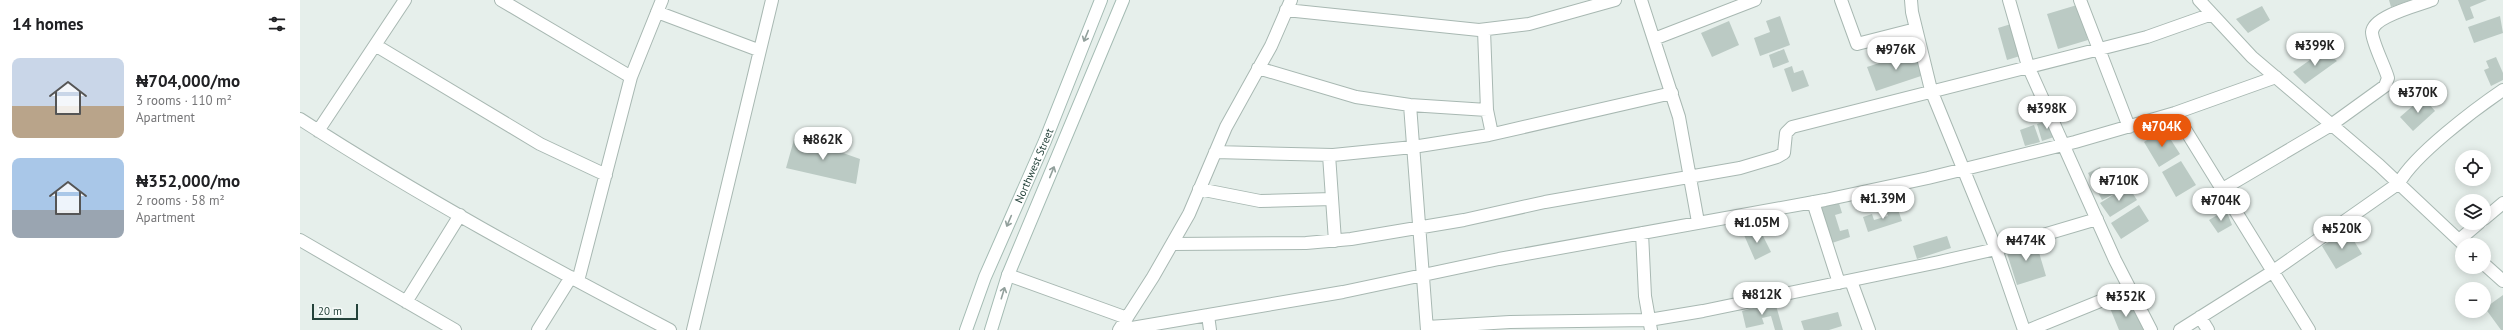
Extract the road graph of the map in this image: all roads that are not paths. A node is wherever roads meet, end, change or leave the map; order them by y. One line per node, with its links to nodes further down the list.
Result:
1 (405, 0): 22 (street)
2 (501, 0): 27 (street)
3 (662, 0): 17 (street)
4 (772, 0): 24 (street)
5 (1101, 0): 85 (street, Northwest Street, one-way to 85)
6 (1122, 0): 68 (street, Northwest Street, one-way to 6)
7 (1615, 0): 20 (street)
8 (1641, 0): 21 (street)
9 (1755, 0): 21 (street)
10 (1841, 0): 19 (street)
11 (1911, 0): 19 (street)
12 (2009, 0): 25 (street)
13 (2080, 0): 23 (street)
14 (2199, 0): 18 (street)
15 (2432, 0): 36 (street)
16 (1288, 5): 20 (street); 26 (street)
17 (657, 12): 24 (street); 27 (street)
18 (2212, 14): 23 (street); 28 (street)
19 (1916, 29): 29 (street)
20 (1484, 30): 33 (street)
21 (1654, 38): 31 (street)
22 (375, 45): 38 (street); 45 (street)
23 (2100, 48): 25 (street); 37 (street)
24 (758, 50): 84 (street)
25 (2028, 66): 29 (street); 40 (street)
26 (1258, 68): 32 (street); 42 (street)
27 (631, 77): 45 (street)
28 (2276, 77): 34 (street); 36 (street)
29 (1931, 90): 44 (street); 46 (street)
30 (2503, 90): 47 (street)
31 (1672, 93): 39 (street); 46 (street)
32 (1410, 105): 33 (street); 41 (street)
33 (1487, 110): 39 (street)
34 (2175, 114): 37 (street); 49 (street)
35 (300, 119): 38 (street)
36 (2331, 125): 47 (street); 49 (street)
37 (2129, 127): 40 (street)
38 (318, 130): 54 (street)
39 (1492, 134): 41 (street)
40 (2064, 145): 44 (street); 55 (street)
41 (1413, 147): 43 (street); 57 (street)
42 (1215, 152): 43 (street); 48 (street)
43 (1329, 155): 50 (street)
44 (1962, 169): 51 (street); 65 (street)
45 (606, 175): 70 (street)
46 (1689, 178): 56 (street); 57 (street)
47 (2398, 183): 60 (street); 67 (street)
48 (1199, 189): 50 (street); 64 (street)
49 (2221, 190): 67 (street)
50 (1332, 199): 63 (street)
51 (1813, 202): 56 (street); 73 (street)
52 (2503, 203): 53 (street)
53 (2491, 213)
54 (460, 215): 70 (street); 75 (street)
55 (2097, 219): 65 (street); 74 (street)
56 (1698, 222): 59 (street)
57 (1420, 227): 63 (street); 69 (street)
58 (2472, 230): 61 (street)
59 (1642, 233): 69 (street); 79 (street)
60 (2457, 238)
61 (2465, 238)
62 (300, 240): 75 (street)
63 (1335, 241): 64 (street)
64 (1172, 244): 78 (street)
65 (1996, 249): 71 (street); 90 (street)
66 (2491, 271): 72 (street)
67 (2272, 272): 77 (street); 95 (street)
68 (1008, 275): 78 (street); 86 (street, Northwest Street, one-way to 68)
69 (1424, 275): 76 (street); 80 (street)
70 (574, 279): 82 (street); 83 (street)
71 (1851, 281): 73 (street); 89 (street)
72 (2503, 282)
73 (1839, 283): 79 (street)
74 (2130, 289): 91 (street); 92 (street)
75 (406, 302): 81 (street)
76 (1208, 315): 87 (street); 88 (street)
77 (2200, 317): 93 (street); 94 (street)
78 (1127, 318): 87 (street)
79 (1650, 325): 80 (street)
80 (1427, 329)
81 (455, 330)
82 (538, 330)
83 (670, 330)
84 (693, 330)
85 (966, 330)
86 (991, 330)
87 (1119, 330)
88 (1210, 330)
89 (1869, 330)
90 (2024, 330)
91 (2029, 330)
92 (2152, 330)
93 (2180, 330)
94 (2208, 330)
95 (2309, 330)

